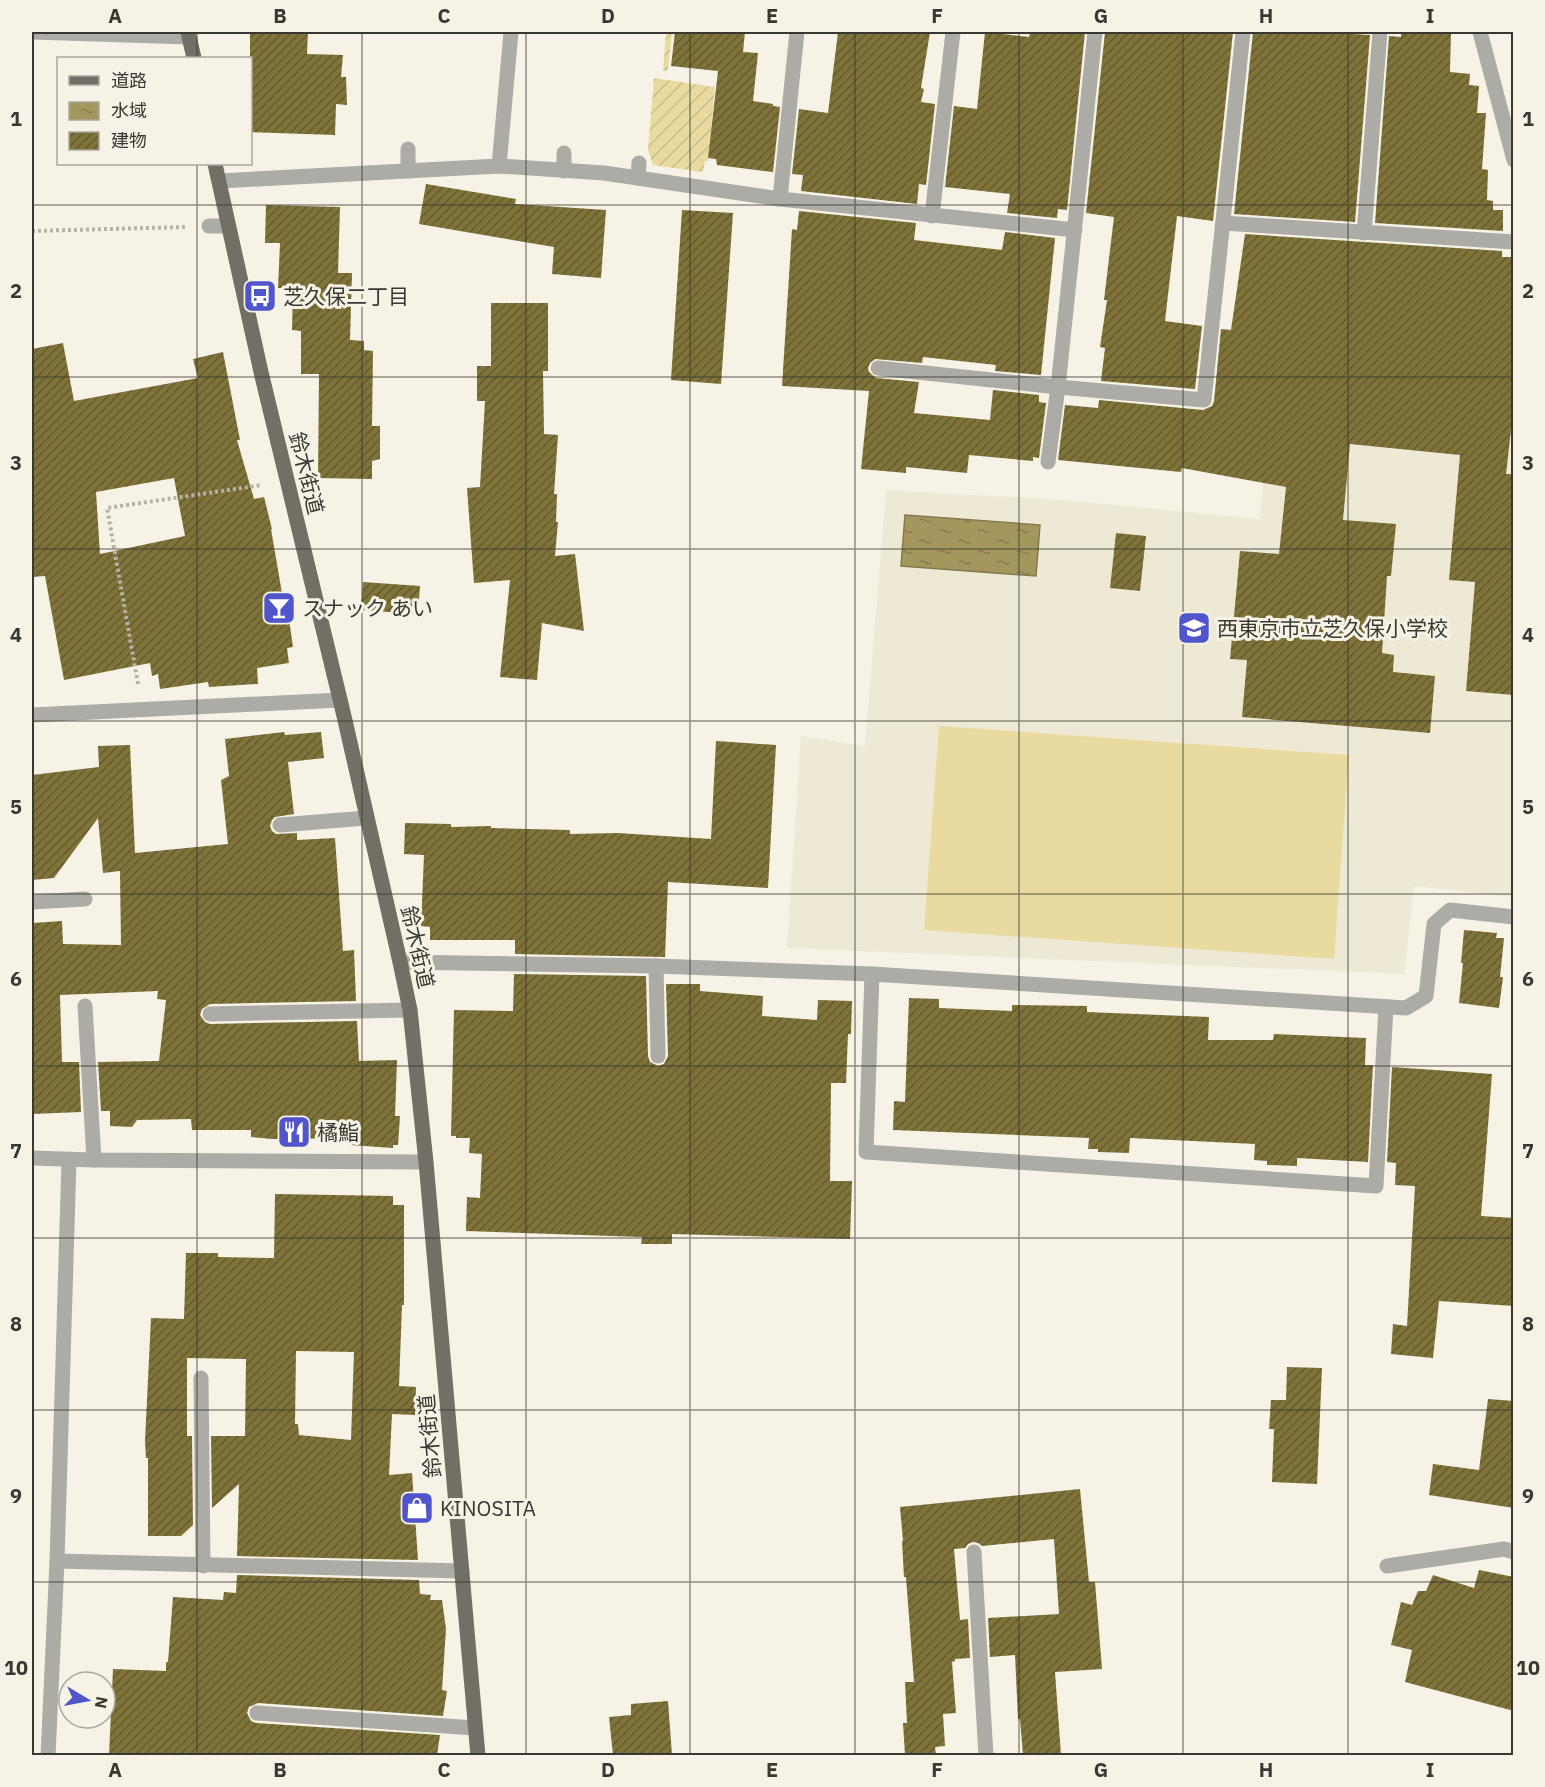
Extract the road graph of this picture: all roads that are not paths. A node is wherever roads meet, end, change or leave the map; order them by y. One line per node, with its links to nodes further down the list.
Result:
1 (32, 32): 9 (street)
2 (512, 32): 15 (street)
3 (797, 32): 19 (street)
4 (953, 32): 20 (street)
5 (1095, 32): 24 (street)
6 (1243, 32): 21 (street)
7 (1380, 32): 25 (street)
8 (1480, 32): 13 (street)
9 (189, 34): 10 (main road)
10 (194, 57)
11 (408, 149): 16 (street)
12 (564, 153): 17 (street)
13 (1514, 160)
14 (215, 165): 18 (main road, 鈴木街道)
15 (499, 166): 16 (street); 17 (street)
16 (408, 171): 18 (street)
17 (564, 171): 19 (street)
18 (219, 181): 23 (main road, 鈴木街道)
19 (780, 199): 20 (street)
20 (932, 216): 24 (street)
21 (1223, 223): 25 (street); 28 (street)
22 (210, 226): 23 (street)
23 (228, 226): 30 (main road, 鈴木街道)
24 (1075, 230): 28 (street)
25 (1364, 233): 26 (street)
26 (1514, 242)
27 (878, 368): 28 (street)
28 (1058, 387): 29 (street)
29 (1048, 462)
30 (340, 700): 31 (street); 32 (main road, 鈴木街道)
31 (32, 715)
32 (366, 818): 33 (street); 37 (main road, 鈴木街道)
33 (280, 825)
34 (86, 899): 35 (street)
35 (32, 902)
36 (1514, 917): 41 (street)
37 (400, 962): 38 (street); 42 (main road, 鈴木街道)
38 (656, 966): 39 (street); 44 (street)
39 (872, 974): 41 (street); 41 (street)
40 (85, 1006): 47 (street)
41 (1386, 1007)
42 (410, 1010): 43 (street); 48 (main road, 鈴木街道)
43 (210, 1014)
44 (658, 1056)
45 (32, 1158): 46 (street)
46 (69, 1160): 47 (street); 52 (street)
47 (94, 1160): 48 (street)
48 (426, 1162): 55 (main road, 鈴木街道)
49 (201, 1378): 53 (street)
50 (974, 1552): 60 (street)
51 (1514, 1552): 54 (street)
52 (57, 1561): 53 (street); 58 (street)
53 (203, 1566): 55 (street)
54 (1387, 1566)
55 (462, 1571): 57 (main road, 鈴木街道)
56 (257, 1713): 57 (street)
57 (475, 1728): 59 (main road, 鈴木街道)
58 (48, 1755)
59 (478, 1755)
60 (986, 1755)

